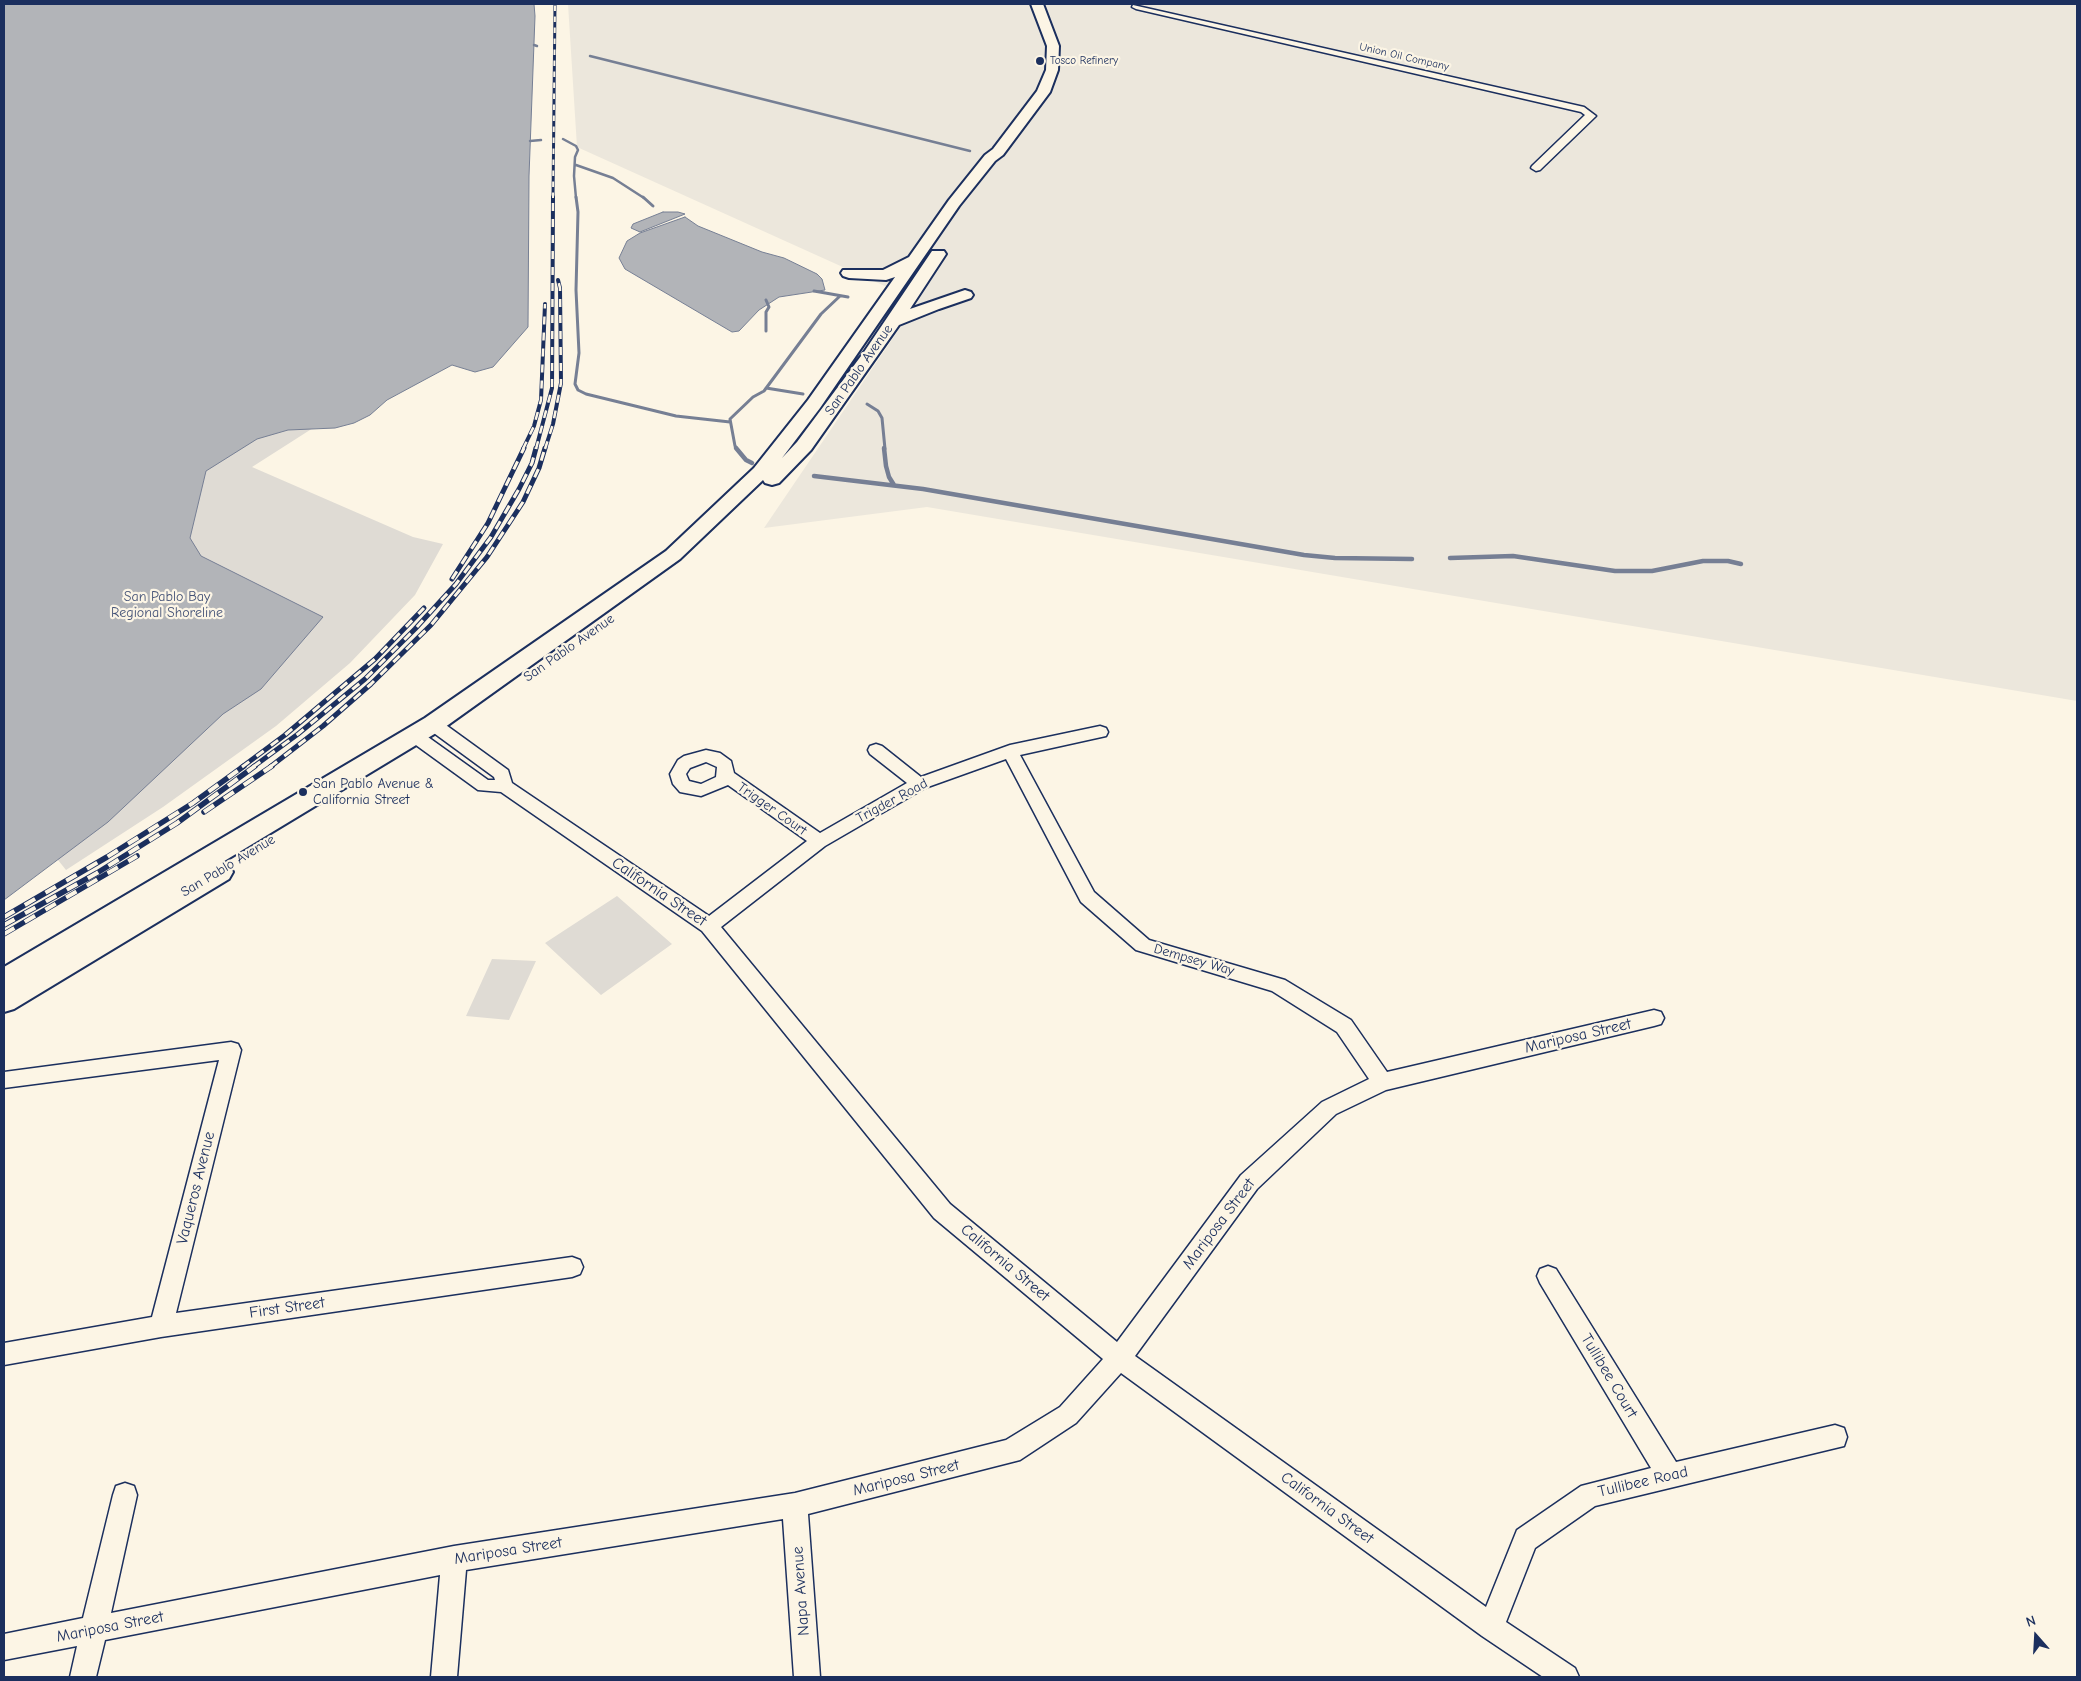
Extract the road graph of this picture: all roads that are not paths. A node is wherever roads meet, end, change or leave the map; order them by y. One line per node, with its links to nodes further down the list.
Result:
1 (1037, 4): 3 (main road, San Pablo Avenue)
2 (1136, 7): 4 (street, Union Oil Company)
3 (998, 152): 5 (main road, San Pablo Avenue); 6 (main road, San Pablo Avenue)
4 (1536, 168)
5 (917, 256): 7 (main road, San Pablo Avenue); 7 (main road)
6 (935, 259): 8 (main road, San Pablo Avenue); 8 (main road)
7 (871, 320): 10 (main road, San Pablo Avenue)
8 (892, 322): 10 (main road, San Pablo Avenue)
9 (1100, 732): 12 (street, Trigder Road)
10 (432, 735): 16 (street, California Street); 17 (main road, San Pablo Avenue); 18 (main road, San Pablo Avenue)
11 (876, 750): 14 (street)
12 (1010, 750): 14 (street, Trigder Road); 21 (street, Dempsey Way)
13 (726, 776): 15 (street, Trigger Court)
14 (919, 784): 15 (street, Trigder Road)
15 (819, 841): 16 (street, Trigder Road)
16 (709, 926): 26 (street, California Street)
17 (4, 980)
18 (4, 1002)
19 (1654, 1018): 21 (street, Mariposa Street)
20 (4, 1080): 24 (street, Vaqueros Avenue)
21 (1382, 1082): 26 (street, Mariposa Street)
22 (572, 1267): 24 (street, First Street)
23 (1548, 1276): 28 (street, Tullibee Court)
24 (161, 1326): 25 (street, First Street)
25 (4, 1354)
26 (1120, 1358): 30 (street, Mariposa Street); 32 (street, California Street)
27 (1836, 1437): 28 (street, Tullibee Road)
28 (1670, 1476): 32 (street, Tullibee Road)
29 (125, 1495): 33 (street)
30 (794, 1505): 31 (street, Mariposa Street); 37 (street, Napa Avenue)
31 (454, 1559): 33 (street, Mariposa Street); 36 (street)
32 (1491, 1627): 38 (street, California Street)
33 (94, 1630): 34 (street, Mariposa Street); 35 (street)
34 (4, 1647)
35 (83, 1677)
36 (444, 1677)
37 (807, 1677)
38 (1566, 1677)

